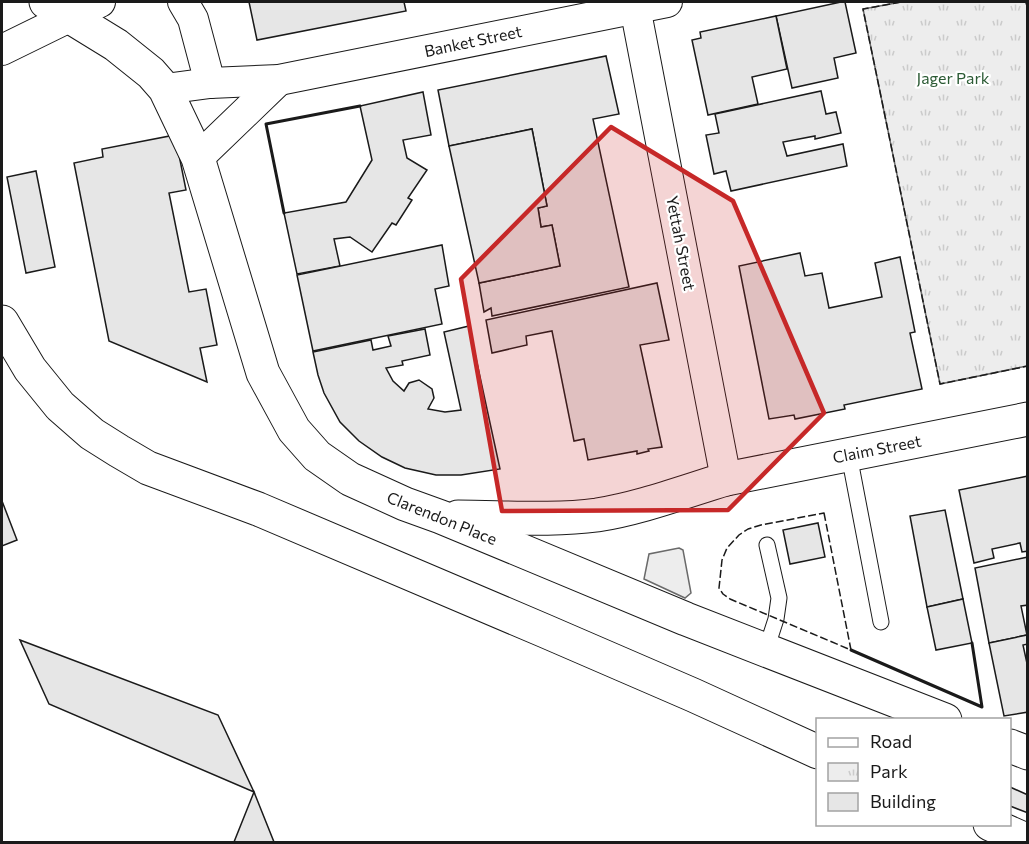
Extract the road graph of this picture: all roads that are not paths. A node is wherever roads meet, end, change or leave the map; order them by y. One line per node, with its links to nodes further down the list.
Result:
1 (100, 2): 5 (street)
2 (183, 2): 8 (street)
3 (667, 2): 4 (street, Banket Street)
4 (635, 4): 7 (street, Banket Street); 14 (street, Yettah Street)
5 (58, 9): 6 (street); 9 (main road, Clarendon Place)
6 (2, 50)
7 (279, 80): 8 (street, Banket Street); 10 (street)
8 (210, 83): 9 (street, Banket Street)
9 (165, 89): 10 (main road, Clarendon Place)
10 (198, 158): 15 (main road, Clarendon Place)
11 (2, 322): 21 (main road)
12 (1028, 419): 13 (main road, Claim Street)
13 (849, 455): 14 (main road, Claim Street); 17 (lane)
14 (726, 479): 15 (main road, Claim Street)
15 (441, 517): 18 (main road, Clarendon Place)
16 (767, 545): 18 (lane)
17 (881, 622)
18 (766, 650): 19 (main road, Clarendon Place)
19 (940, 718)
20 (1011, 746): 22 (main road)
21 (816, 751)
22 (1028, 753)
23 (992, 826): 24 (main road)
24 (1028, 841)

